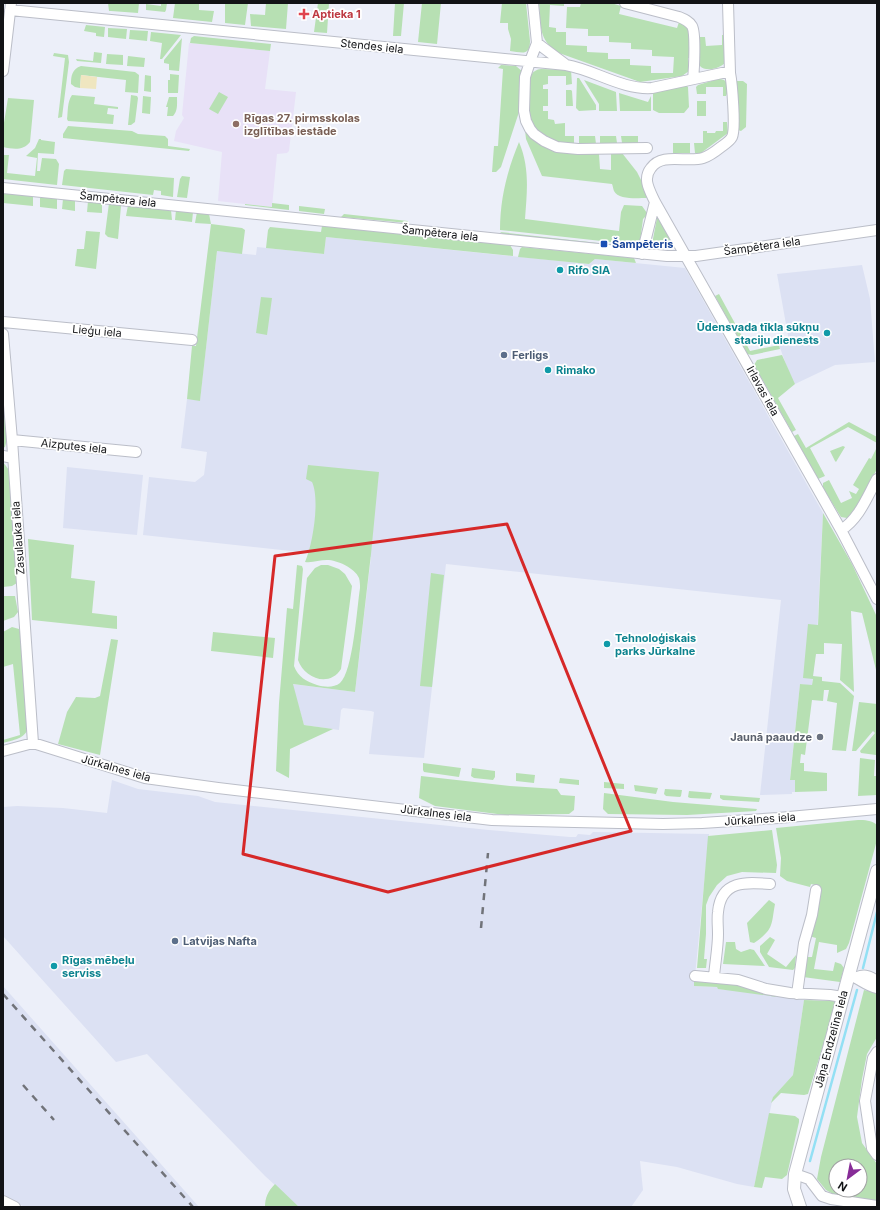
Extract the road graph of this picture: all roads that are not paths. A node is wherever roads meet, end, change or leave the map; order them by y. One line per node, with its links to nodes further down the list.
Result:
1 (533, 3): 5 (street)
2 (624, 3): 10 (street)
3 (728, 3): 9 (street)
4 (10, 7): 6 (street, Stendes iela); 8 (street)
5 (537, 43): 6 (street); 7 (street)
6 (530, 61): 7 (street, Stendes iela); 11 (street)
7 (566, 65): 10 (street, Stendes iela)
8 (3, 71)
9 (730, 73): 10 (street, Stendes iela); 13 (street, Irlavas iela)
10 (693, 79)
11 (647, 148)
12 (3, 188): 15 (street, Šampētera iela)
13 (655, 202): 15 (street); 16 (street, Irlavas iela)
14 (877, 230): 16 (street, Šampētera iela)
15 (642, 254): 16 (street, Šampētera iela)
16 (687, 257): 24 (street, Irlavas iela)
17 (3, 322): 19 (street, Lieģu iela)
18 (3, 334): 20 (street, Zasulauka iela)
19 (192, 340)
20 (12, 440): 21 (street, Aizputes iela); 22 (street, Zasulauka iela)
21 (136, 452)
22 (8, 457): 26 (street, Zasulauka iela)
23 (877, 479): 24 (street)
24 (841, 530): 25 (street, Irlavas iela)
25 (877, 599)
26 (33, 743): 27 (street); 28 (street, Jūrkalnes iela)
27 (3, 751)
28 (877, 809)
29 (877, 872): 33 (street, Jāņa Endzelīna iela)
30 (770, 884): 34 (street)
31 (816, 890): 37 (street)
32 (695, 976): 34 (street)
33 (853, 976): 35 (street); 36 (street); 38 (street, Jāņa Endzelīna iela)
34 (714, 977): 37 (street)
35 (877, 981)
36 (877, 988)
37 (797, 994): 38 (street)
38 (843, 997): 41 (street, Jāņa Endzelīna iela)
39 (877, 1052): 40 (street)
40 (877, 1155)
41 (795, 1174): 43 (street); 45 (street, Jāņa Endzelīna iela)
42 (3, 1202): 44 (street)
43 (877, 1206)
44 (15, 1207)
45 (800, 1207)

